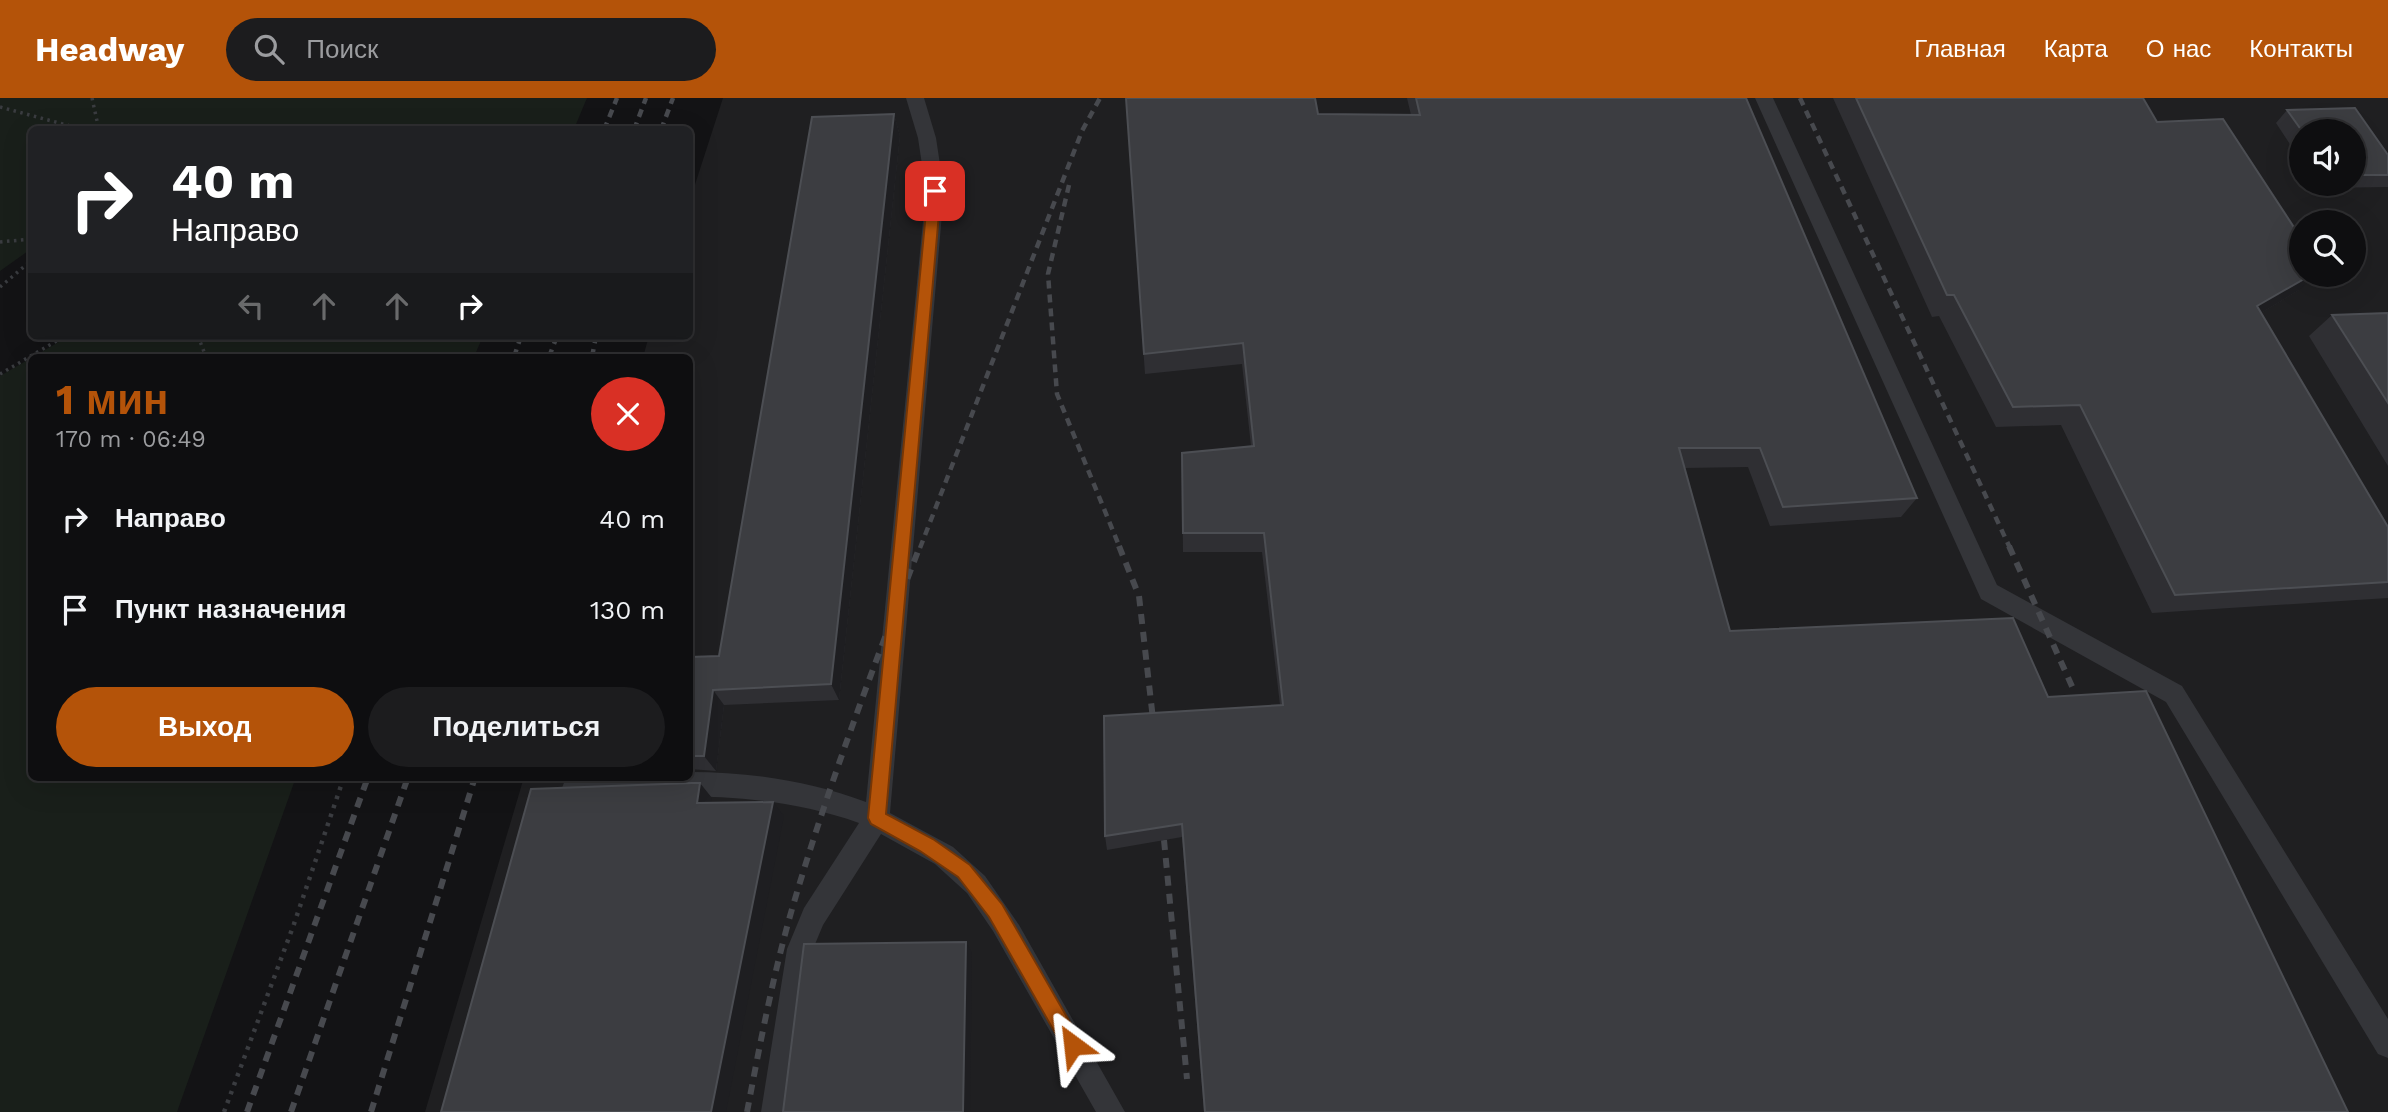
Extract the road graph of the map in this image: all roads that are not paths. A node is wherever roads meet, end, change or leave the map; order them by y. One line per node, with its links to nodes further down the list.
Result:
1 (915, 98): 4 (lane)
2 (1764, 98): 5 (lane)
3 (546, 789): 4 (lane)
4 (877, 818): 6 (lane); 7 (lane)
5 (2388, 1044)
6 (775, 1112)
7 (1111, 1112)

